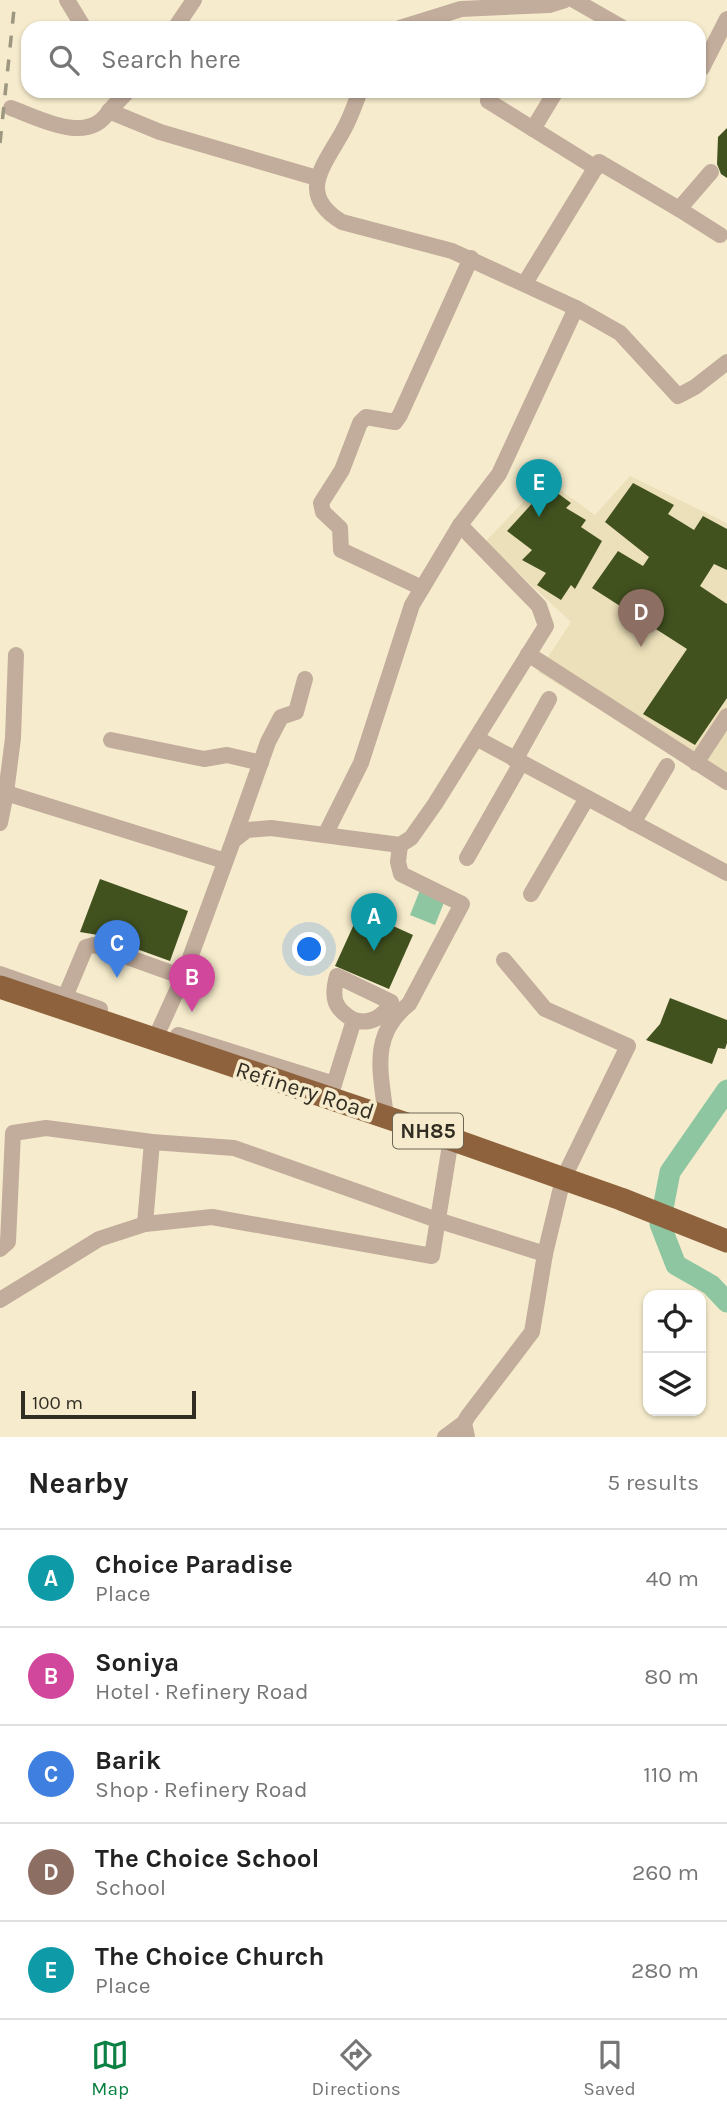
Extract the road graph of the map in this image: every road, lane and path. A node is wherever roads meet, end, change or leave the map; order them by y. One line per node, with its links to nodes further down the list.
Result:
1 (67, 0): 6 (street)
2 (194, 0): 7 (street)
3 (565, 0): 8 (street)
4 (574, 0): 9 (street)
5 (727, 19): 10 (street)
6 (80, 21)
7 (180, 21)
8 (422, 21)
9 (611, 21)
10 (706, 60)
11 (121, 98): 16 (street)
12 (357, 98): 20 (street)
13 (552, 98): 17 (street)
14 (488, 101): 17 (street)
15 (11, 108): 16 (street)
16 (109, 111): 20 (street)
17 (533, 129): 18 (street)
18 (596, 168): 21 (street); 24 (street)
19 (711, 172): 21 (street)
20 (317, 178): 23 (street)
21 (679, 209): 22 (street)
22 (720, 235)
23 (471, 258): 24 (street); 28 (street)
24 (525, 284): 25 (street)
25 (576, 308): 26 (street); 27 (street)
26 (724, 367)
27 (460, 525): 28 (street); 29 (street)
28 (422, 588): 45 (street)
29 (528, 654): 34 (street); 38 (street)
30 (16, 655): 41 (street)
31 (306, 679): 37 (street)
32 (549, 699): 36 (street)
33 (727, 716): 38 (street)
34 (478, 739): 36 (street); 47 (street)
35 (111, 740): 37 (street)
36 (518, 761): 42 (street); 48 (street)
37 (261, 763): 46 (street)
38 (696, 763): 40 (street)
39 (667, 766): 44 (street)
40 (727, 782)
41 (6, 793): 43 (street); 49 (street)
42 (587, 798): 44 (street); 51 (street)
43 (0, 823)
44 (633, 823): 50 (street)
45 (325, 835): 46 (street); 47 (street)
46 (233, 841): 49 (street)
47 (400, 845): 60 (street)
48 (467, 858)
49 (225, 861): 54 (street)
50 (727, 873)
51 (531, 894)
52 (504, 960): 63 (street)
53 (0, 974): 56 (street)
54 (183, 977): 56 (street); 58 (street)
55 (0, 987): 59 (highway, Refinery Road / NH85)
56 (65, 996): 58 (street)
57 (354, 1020): 59 (street)
58 (159, 1030): 59 (street)
59 (332, 1092): 60 (highway, Refinery Road / NH85)
60 (386, 1117): 61 (highway, Refinery Road / NH85)
61 (451, 1139): 63 (highway, Refinery Road / NH85); 64 (street)
62 (152, 1142): 64 (street); 65 (street); 67 (street)
63 (567, 1180): 66 (highway, Refinery Road / NH85); 68 (street)
64 (437, 1220): 65 (street); 68 (street)
65 (145, 1224): 69 (street)
66 (727, 1241)
67 (0, 1249)
68 (545, 1254): 70 (street)
69 (0, 1300)
70 (466, 1430): 71 (street)
71 (445, 1437)

